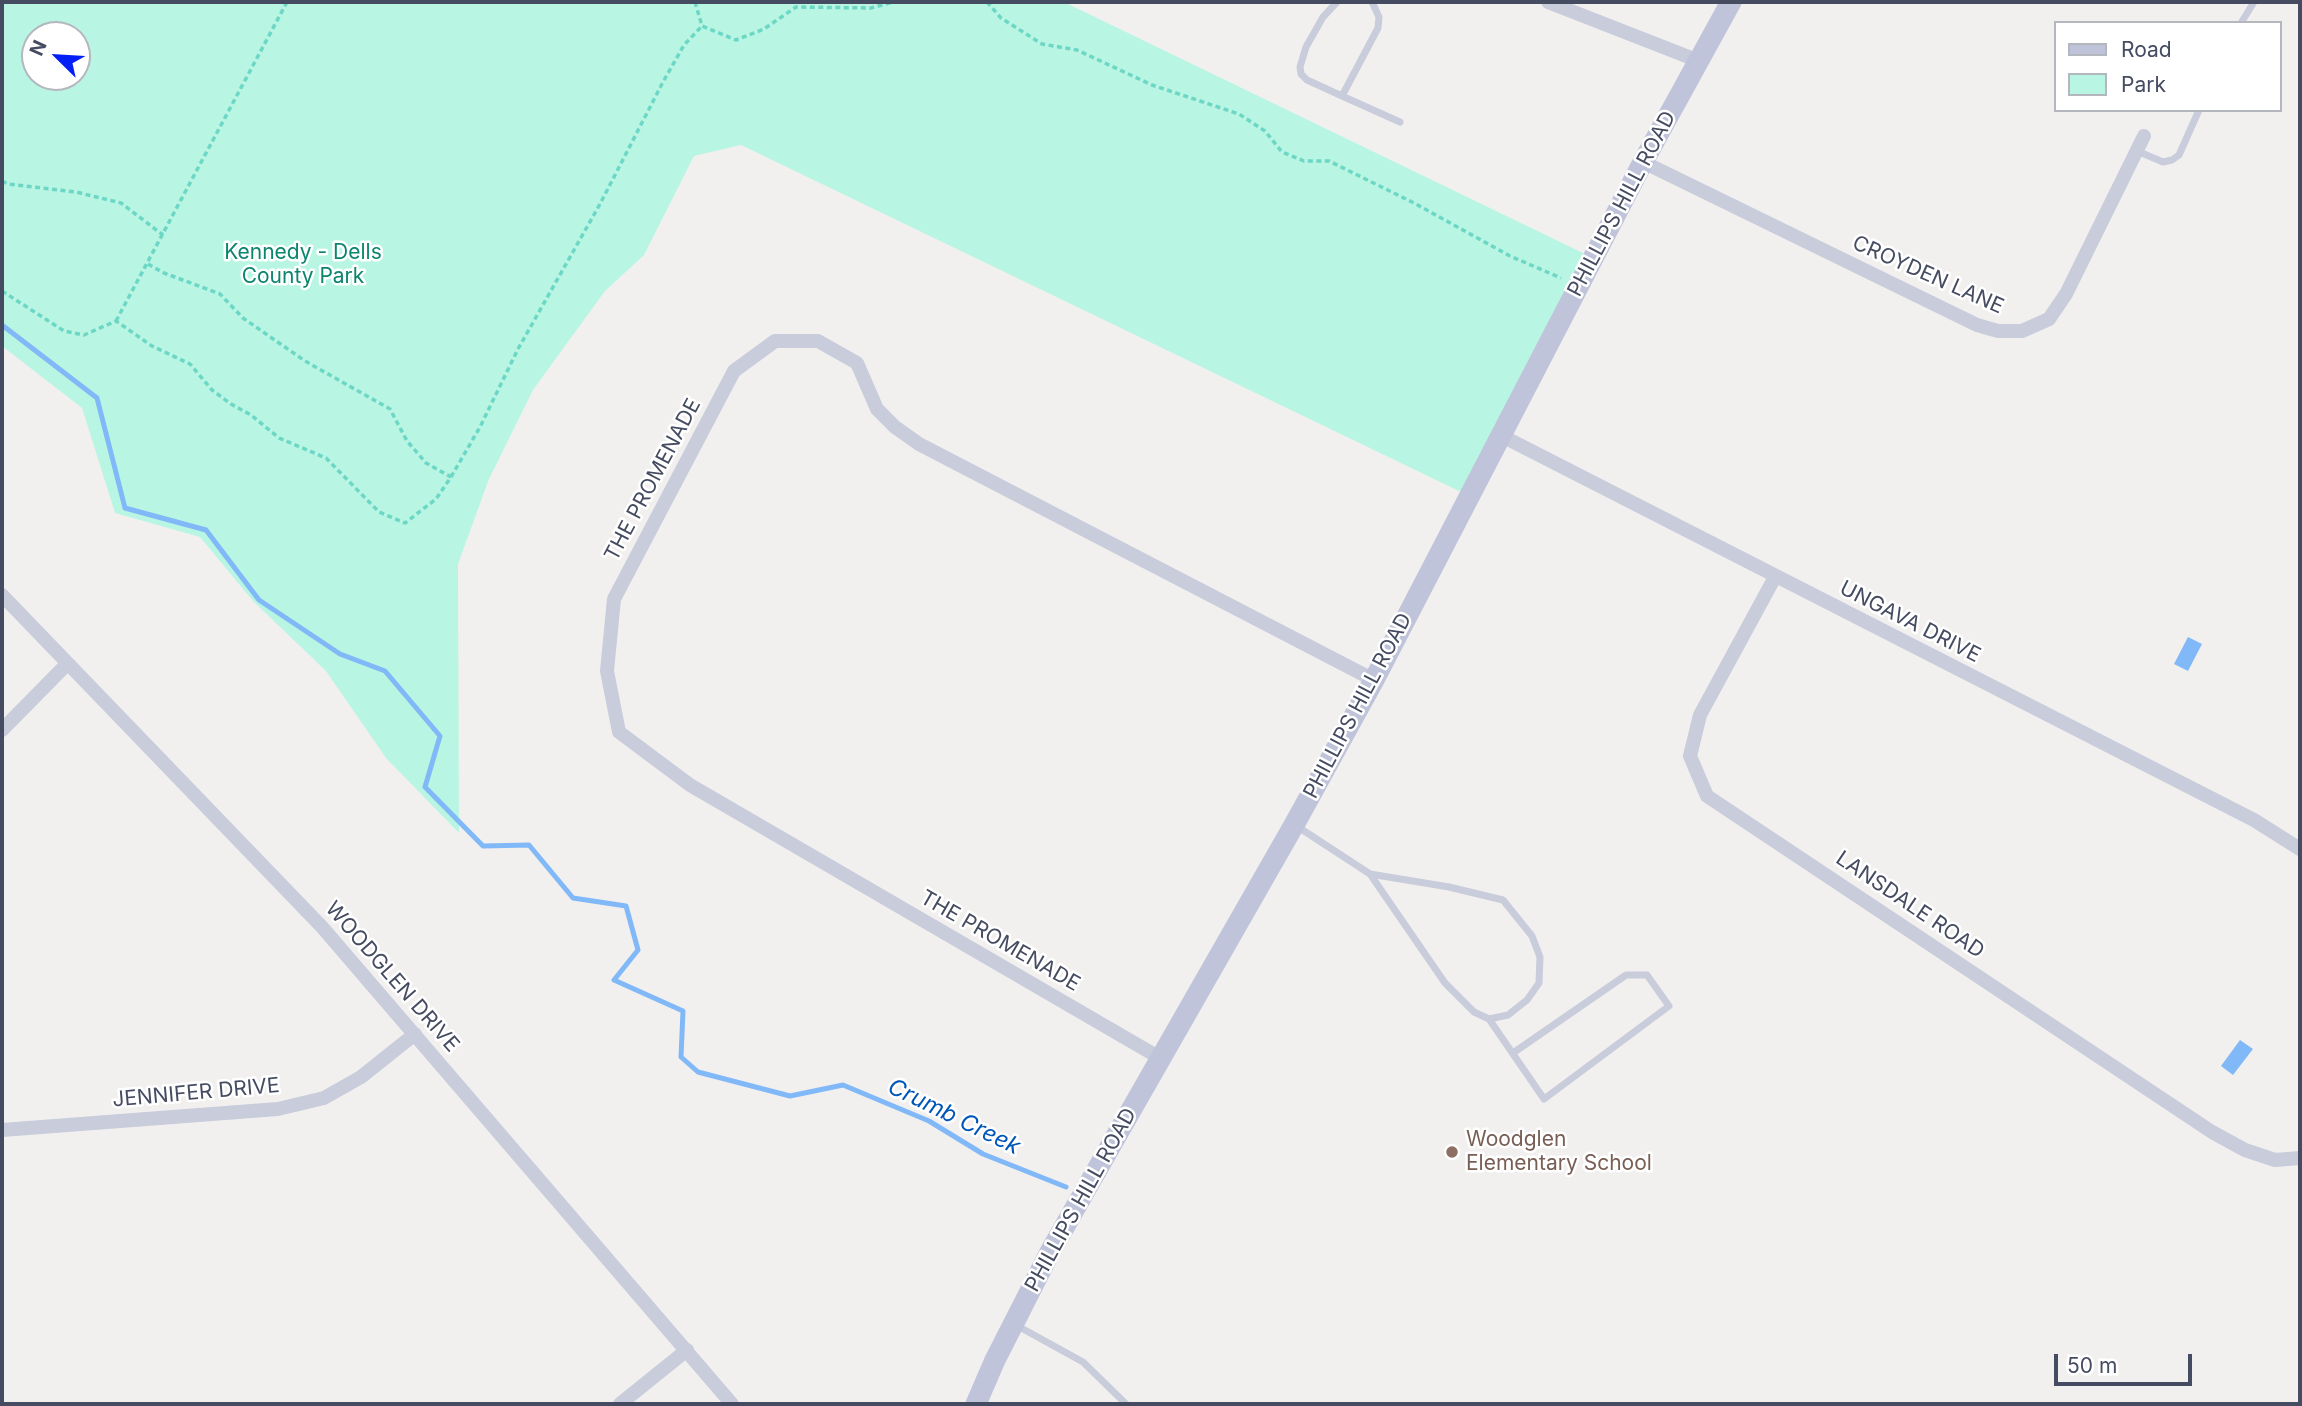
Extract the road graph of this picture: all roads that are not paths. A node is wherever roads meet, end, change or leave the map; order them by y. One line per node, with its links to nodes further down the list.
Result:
1 (1337, 2): 8 (lane)
2 (1373, 2): 8 (lane)
3 (1548, 2): 7 (street)
4 (1731, 2): 7 (street, PHILLIPS HILL ROAD)
5 (2254, 2): 6 (lane)
6 (2242, 21)
7 (1699, 61): 13 (street, PHILLIPS HILL ROAD)
8 (1342, 96): 10 (lane)
9 (2198, 112): 12 (lane)
10 (1400, 122)
11 (2144, 136): 12 (street, CROYDEN LANE)
12 (2137, 151): 13 (street, CROYDEN LANE)
13 (1643, 162): 14 (street, PHILLIPS HILL ROAD)
14 (1500, 435): 15 (street, UNGAVA DRIVE); 18 (street, PHILLIPS HILL ROAD)
15 (1775, 577): 21 (street, UNGAVA DRIVE); 28 (street, LANSDALE ROAD)
16 (2, 595): 17 (street, WOODGLEN DRIVE)
17 (67, 664): 19 (street); 24 (street, WOODGLEN DRIVE)
18 (1374, 680): 20 (street, PHILLIPS HILL ROAD); 26 (street, THE PROMENADE)
19 (2, 730)
20 (1294, 825): 22 (lane); 26 (street, PHILLIPS HILL ROAD)
21 (2300, 849)
22 (1370, 874): 23 (lane); 23 (lane)
23 (1489, 1019): 25 (lane)
24 (415, 1034): 27 (street, JENNIFER DRIVE); 30 (street, WOODGLEN DRIVE)
25 (1513, 1053): 25 (lane)
26 (1160, 1058): 29 (street, PHILLIPS HILL ROAD)
27 (2, 1130)
28 (2300, 1158)
29 (1014, 1324): 33 (street, PHILLIPS HILL ROAD); 34 (lane)
30 (687, 1350): 31 (street); 32 (street, WOODGLEN DRIVE)
31 (621, 1404)
32 (732, 1404)
33 (976, 1404)
34 (1126, 1404)

